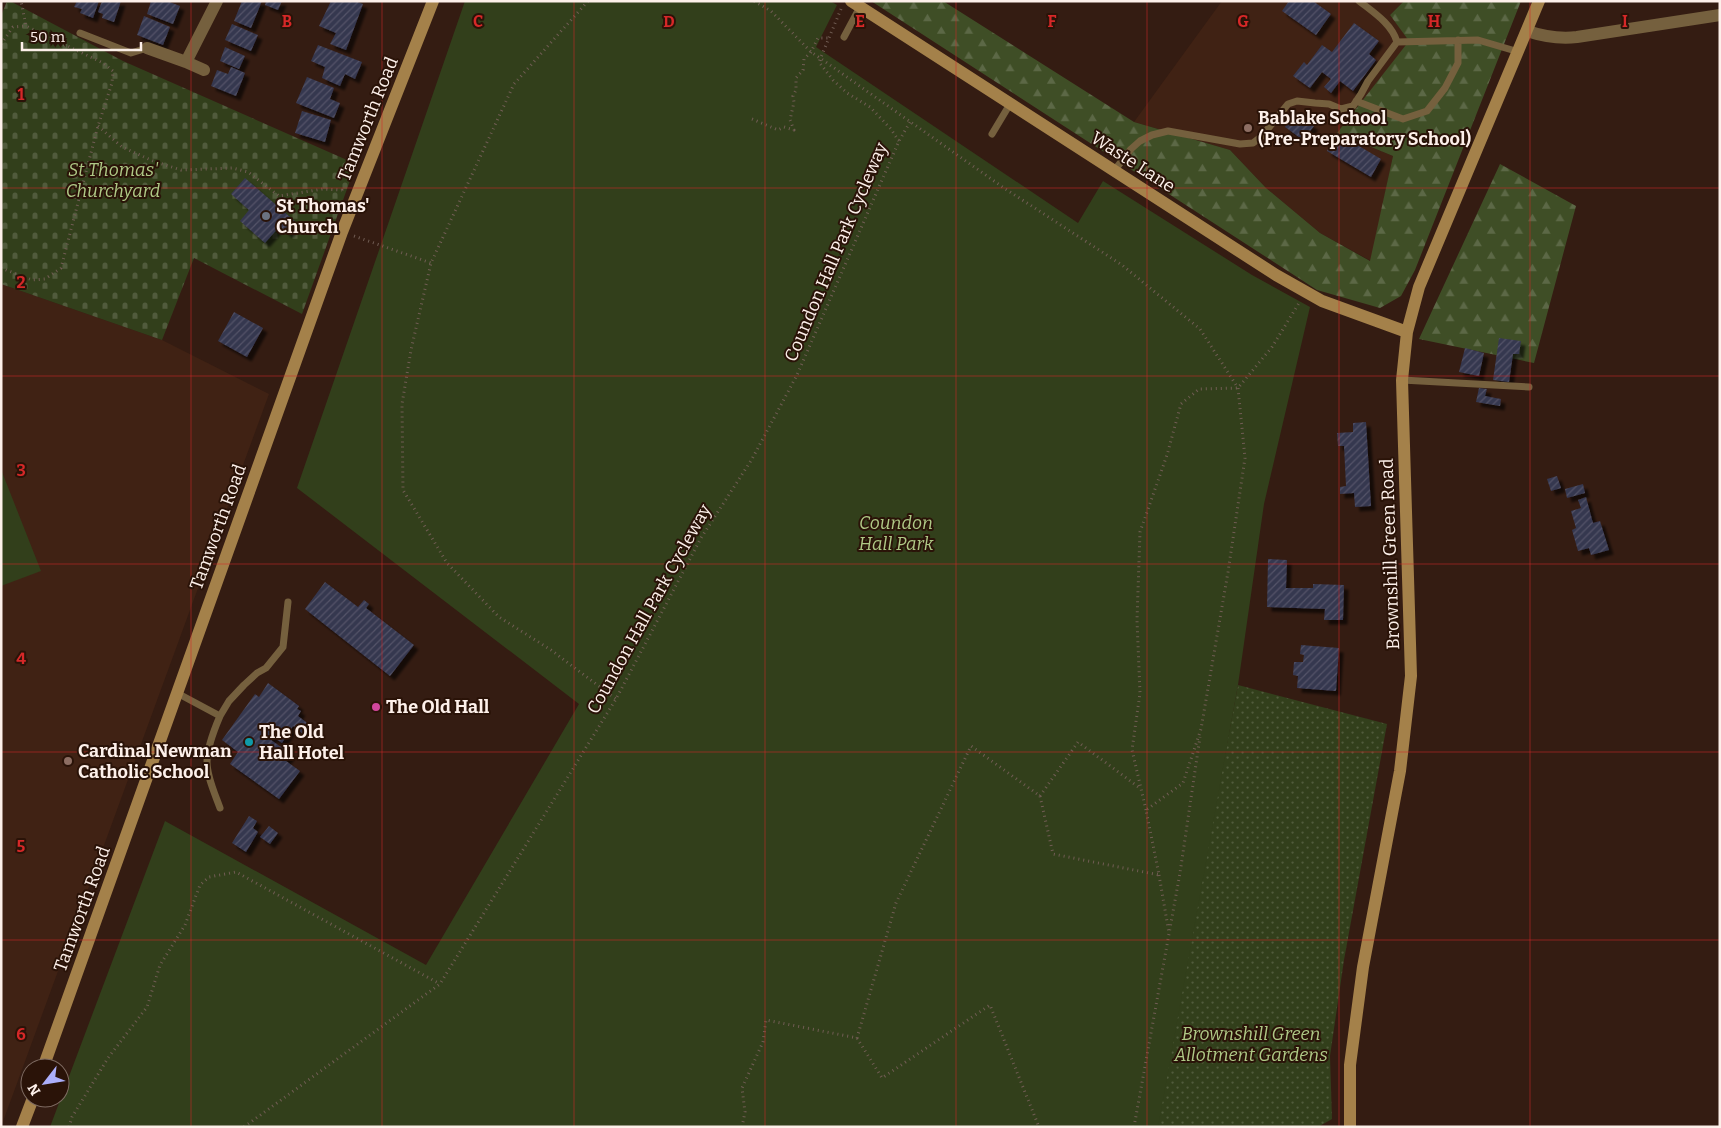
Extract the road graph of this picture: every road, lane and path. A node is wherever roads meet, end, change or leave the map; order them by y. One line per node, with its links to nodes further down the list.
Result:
1 (21, 1): 11 (path)
2 (217, 1): 23 (street)
3 (433, 1): 34 (street, Tamworth Road)
4 (588, 1): 35 (path)
5 (754, 1): 20 (path)
6 (845, 1): 14 (path)
7 (1359, 1): 17 (lane)
8 (1538, 1): 12 (street, Brownshill Green Road)
9 (855, 4): 15 (lane); 26 (street, Waste Lane)
10 (1720, 14): 12 (street)
11 (26, 26): 18 (path); 29 (path)
12 (1528, 31): 21 (street, Brownshill Green Road)
13 (80, 33): 19 (lane)
14 (829, 38): 20 (path); 22 (path)
15 (844, 38)
16 (1458, 40): 17 (lane); 21 (lane); 25 (lane)
17 (1397, 42): 25 (lane)
18 (1, 44)
19 (147, 48): 23 (street)
20 (811, 52): 22 (path); 27 (path)
21 (1518, 52): 38 (street, Brownshill Green Road)
22 (820, 58): 28 (path); 31 (path, Coundon Hall Park Cycleway)
23 (186, 62): 24 (street)
24 (204, 70)
25 (1356, 101): 32 (lane)
26 (1010, 104): 30 (lane); 32 (street, Waste Lane)
27 (752, 119)
28 (910, 122): 31 (path); 41 (path)
29 (98, 126): 33 (path); 36 (path)
30 (992, 134)
31 (899, 142): 44 (path, Coundon Hall Park Cycleway)
32 (1114, 171): 37 (street, Waste Lane)
33 (339, 199)
34 (342, 232): 35 (path); 43 (street, Tamworth Road)
35 (431, 263): 44 (path)
36 (1, 268)
37 (1306, 292): 38 (street, Waste Lane); 41 (path)
38 (1406, 332): 39 (street, Brownshill Green Road)
39 (1402, 380): 40 (lane); 63 (street, Brownshill Green Road)
40 (1529, 387)
41 (1238, 388): 46 (path); 47 (path)
42 (288, 602): 45 (lane)
43 (177, 693): 45 (lane); 55 (street, Tamworth Road)
44 (616, 698): 53 (path, Coundon Hall Park Cycleway)
45 (220, 716): 49 (lane)
46 (1201, 729): 50 (path); 52 (path)
47 (1141, 789): 48 (path); 50 (path)
48 (1040, 796): 51 (path); 54 (path)
49 (220, 808)
50 (1146, 810): 51 (path)
51 (1159, 875): 52 (path)
52 (1169, 936): 62 (path)
53 (440, 984): 58 (path); 59 (path, Coundon Hall Park Cycleway)
54 (857, 1038): 60 (path); 61 (path)
55 (47, 1058)
56 (29, 1108): 57 (street)
57 (22, 1127)
58 (69, 1127)
59 (244, 1127)
60 (742, 1127)
61 (1040, 1127)
62 (1134, 1127)
63 (1350, 1127)

